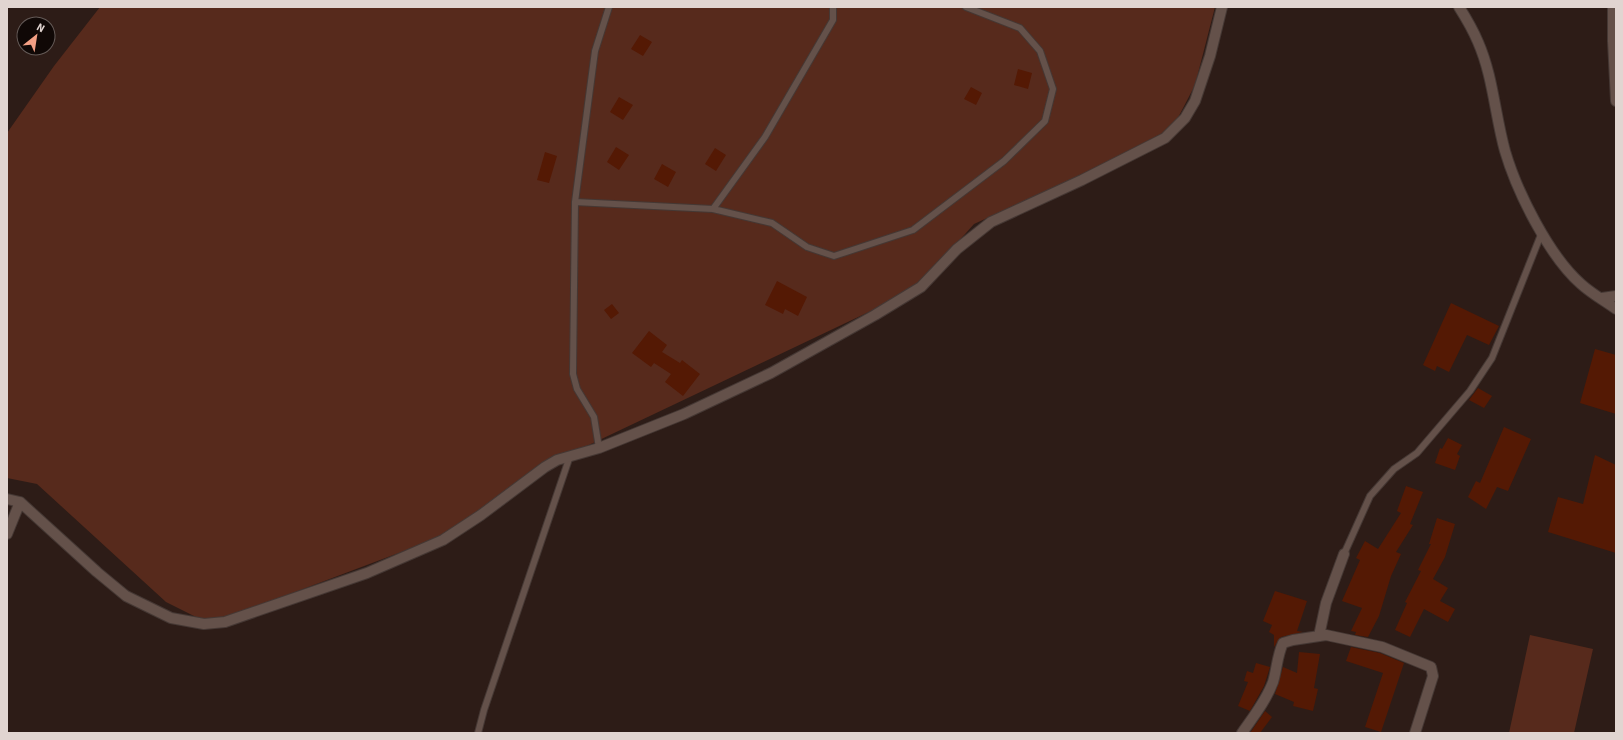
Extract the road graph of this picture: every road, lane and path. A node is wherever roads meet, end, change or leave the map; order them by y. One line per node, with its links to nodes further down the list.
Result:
1 (609, 7): 8 (lane)
2 (833, 7): 9 (lane)
3 (966, 7): 9 (lane)
4 (1222, 7): 14 (street)
5 (1459, 7): 10 (street)
6 (1613, 7): 7 (street)
7 (1616, 101)
8 (575, 202): 9 (lane); 14 (lane)
9 (713, 209)
10 (1542, 232): 12 (street); 19 (lane)
11 (1616, 296): 12 (street)
12 (1602, 298): 13 (street)
13 (1616, 309)
14 (599, 448): 15 (street)
15 (570, 456): 17 (street); 21 (lane)
16 (7, 499): 17 (street)
17 (20, 502): 18 (street)
18 (7, 534)
19 (1344, 554): 20 (street)
20 (1319, 636): 22 (street); 23 (street)
21 (478, 733)
22 (1242, 733)
23 (1415, 733)

